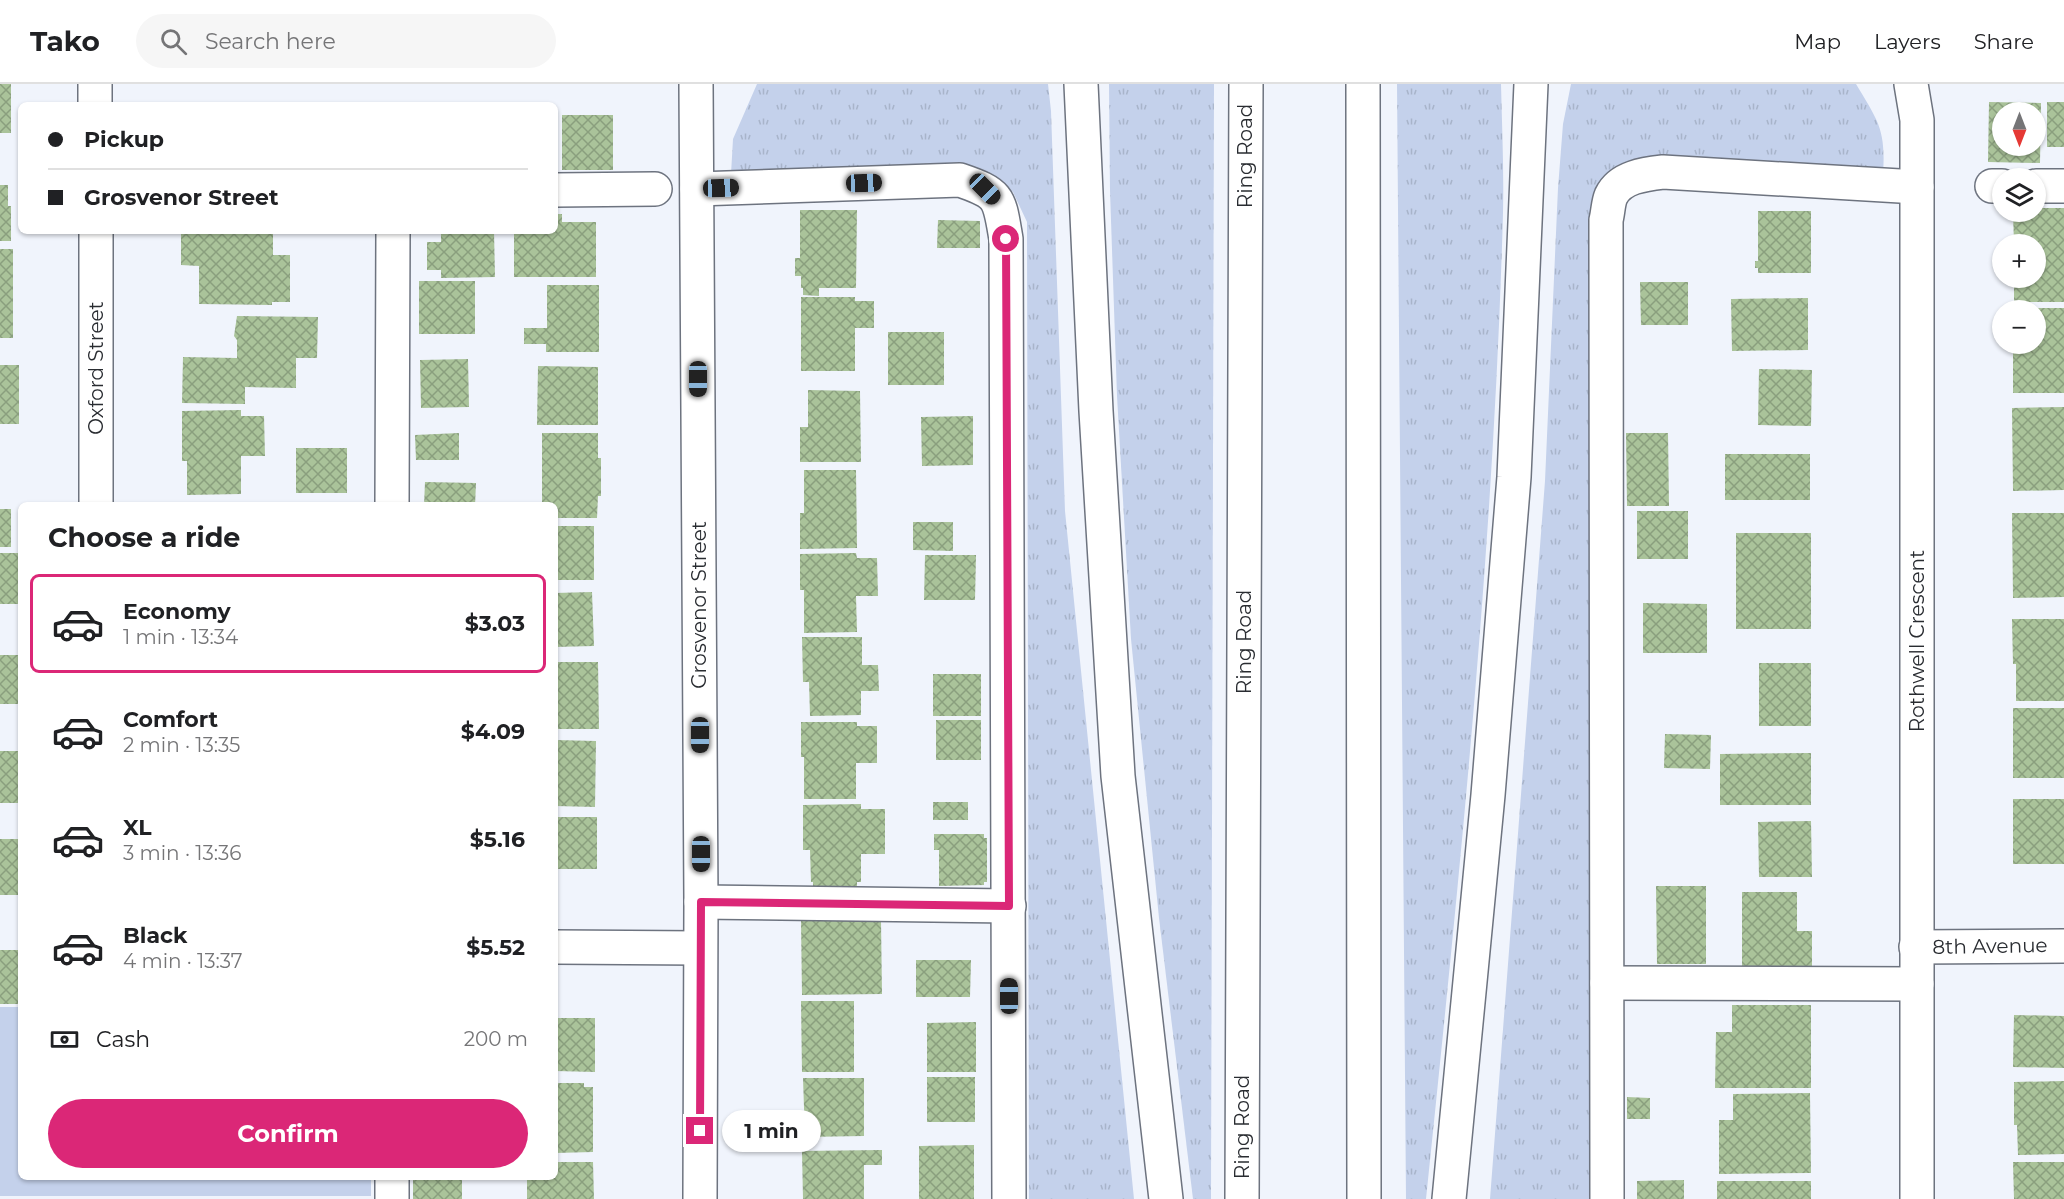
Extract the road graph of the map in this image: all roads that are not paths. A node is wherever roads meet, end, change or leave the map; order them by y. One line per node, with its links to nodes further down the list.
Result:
1 (95, 84): 8 (main road)
2 (696, 84): 13 (main road, Grosvenor Street)
3 (1081, 84): 31 (main road)
4 (1246, 84): 32 (main road, Ring Road)
5 (1363, 84): 33 (main road)
6 (1531, 84): 34 (main road)
7 (1911, 84): 11 (main road, Rothwell Crescent)
8 (95, 102)
9 (2046, 186): 10 (main road)
10 (2064, 186)
11 (1917, 187): 23 (main road, Rothwell Crescent); 25 (main road)
12 (655, 189): 14 (main road)
13 (697, 189): 19 (main road, Grosvenor Street); 20 (main road)
14 (558, 190)
15 (96, 234): 17 (main road, Oxford Street)
16 (393, 234): 18 (main road)
17 (96, 502)
18 (392, 502)
19 (701, 902): 20 (main road); 24 (main road, Grosvenor Street)
20 (1009, 906): 30 (main road)
21 (2064, 946): 23 (main road, 8th Avenue)
22 (558, 947): 24 (main road)
23 (1916, 947): 26 (main road, Rothwell Crescent)
24 (700, 948): 29 (main road, Grosvenor Street)
25 (1607, 983): 26 (main road); 35 (main road)
26 (1917, 984): 36 (main road, Rothwell Crescent)
27 (392, 1180): 28 (main road)
28 (392, 1199)
29 (700, 1199)
30 (1009, 1199)
31 (1166, 1199)
32 (1242, 1199)
33 (1364, 1199)
34 (1449, 1199)
35 (1607, 1199)
36 (1917, 1199)

